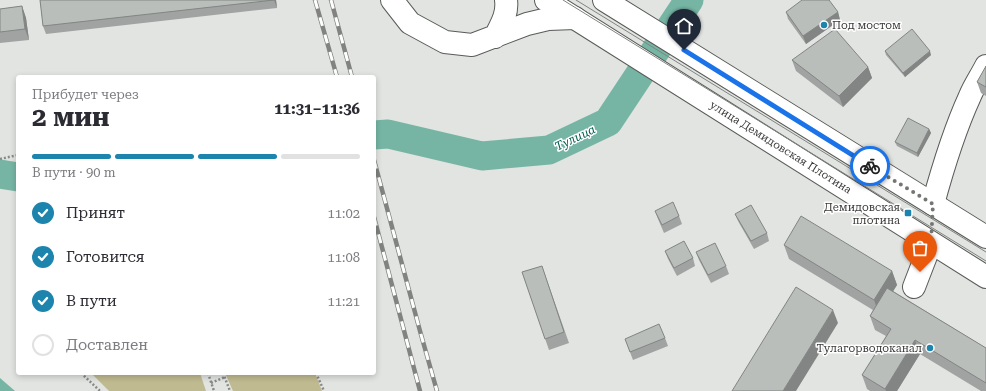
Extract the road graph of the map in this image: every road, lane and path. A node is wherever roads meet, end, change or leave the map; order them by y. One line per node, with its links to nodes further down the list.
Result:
1 (392, 0): 6 (main road)
2 (506, 0): 6 (main road)
3 (546, 0): 5 (main road, улица Демидовская Плотина)
4 (604, 0): 10 (main road)
5 (575, 18): 6 (main road); 12 (main road, улица Демидовская Плотина)
6 (495, 37)
7 (986, 66): 10 (main road)
8 (16, 155): 9 (path)
9 (0, 159)
10 (933, 204): 11 (main road); 12 (main road)
11 (986, 237)
12 (931, 243): 13 (main road, улица Демидовская Плотина); 14 (main road)
13 (986, 277)
14 (914, 287)
15 (83, 375): 21 (path)
16 (209, 375): 19 (path)
17 (317, 375): 20 (path)
18 (225, 377): 19 (path); 23 (path)
19 (211, 383): 22 (path)
20 (323, 390)
21 (100, 391)
22 (214, 391)
23 (230, 391)

